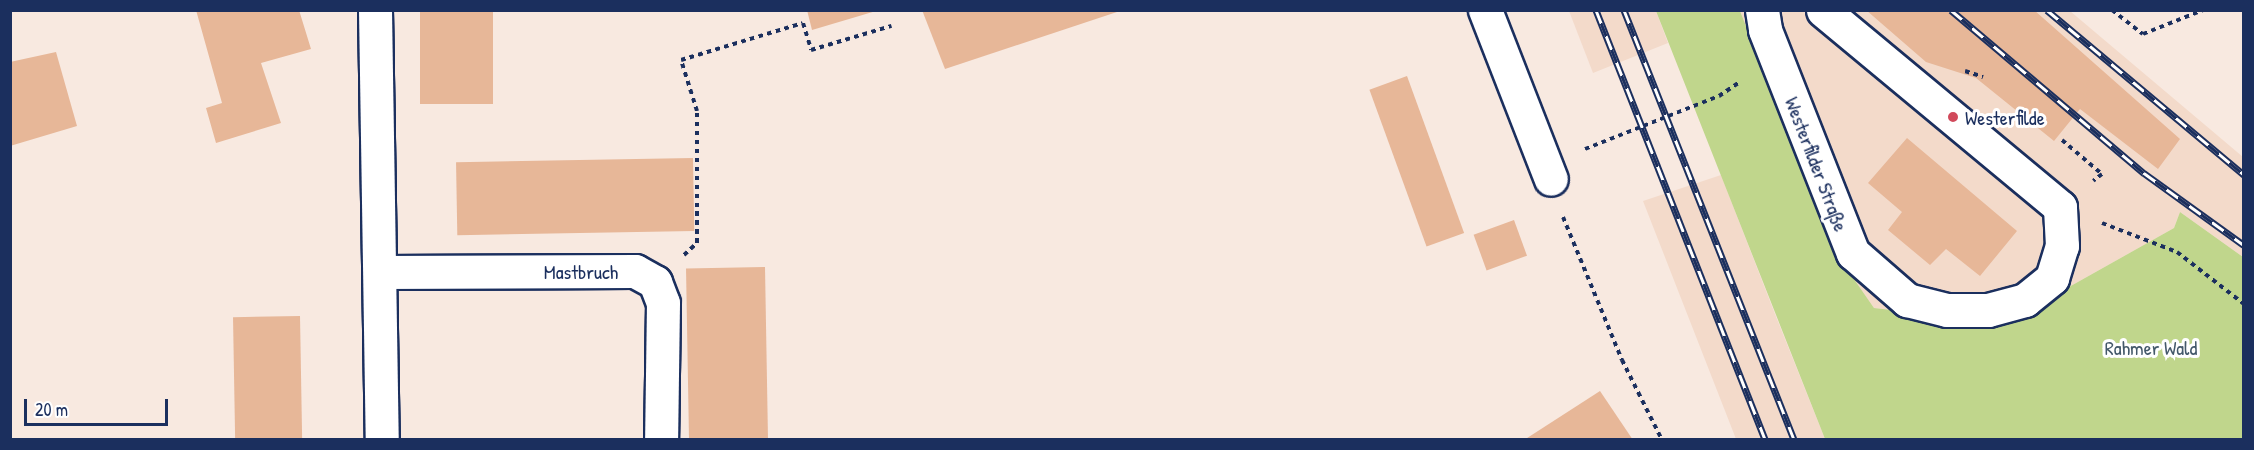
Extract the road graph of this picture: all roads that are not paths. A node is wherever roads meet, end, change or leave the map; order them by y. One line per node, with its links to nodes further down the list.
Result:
1 (375, 10): 6 (street)
2 (1485, 10): 5 (street)
3 (1762, 10): 4 (street, Westerfilder Straße)
4 (1823, 10)
5 (1551, 179)
6 (381, 272): 7 (street); 8 (street, Mastbruch)
7 (382, 440)
8 (661, 440)

